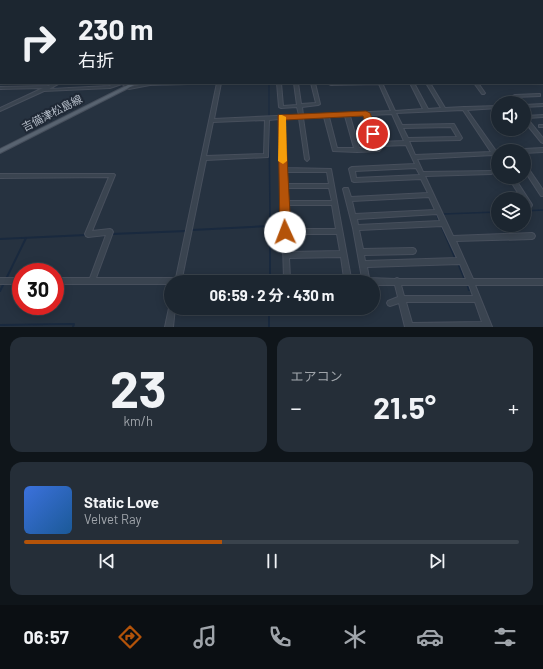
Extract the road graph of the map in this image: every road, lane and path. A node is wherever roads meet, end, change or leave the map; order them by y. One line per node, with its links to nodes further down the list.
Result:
1 (56, 84): 13 (street)
2 (124, 84): 3 (street); 13 (street); 41 (main road, 吉備津松島線); 44 (main road, 吉備津松島線)
3 (168, 84)
4 (219, 84): 34 (street)
5 (279, 84): 18 (street)
6 (296, 84): 18 (street)
7 (313, 84): 18 (street)
8 (379, 84): 25 (street)
9 (413, 84): 24 (street)
10 (429, 84): 22 (street)
11 (477, 84): 14 (street)
12 (0, 88): 13 (street)
13 (47, 88): 23 (street)
14 (484, 93)
15 (539, 95): 16 (street)
16 (523, 96)
17 (543, 105): 19 (street)
18 (300, 106): 31 (street)
19 (532, 106)
20 (491, 107): 21 (street)
21 (464, 108): 22 (street); 40 (street)
22 (443, 109): 24 (street)
23 (0, 110)
24 (426, 110): 25 (street)
25 (393, 112): 26 (street); 36 (street)
26 (366, 113): 27 (street); 39 (street)
27 (347, 114): 28 (street); 42 (street)
28 (326, 115): 31 (street); 42 (street)
29 (543, 116): 32 (street)
30 (281, 117): 31 (street); 33 (street); 51 (street)
31 (302, 117): 49 (street)
32 (531, 117)
33 (268, 118): 34 (street); 48 (street)
34 (212, 121): 48 (street)
35 (531, 125): 37 (street)
36 (400, 127): 38 (street); 38 (street)
37 (543, 141)
38 (407, 142): 39 (street); 47 (street)
39 (377, 144): 42 (street)
40 (491, 146)
41 (0, 147)
42 (357, 150)
43 (543, 150): 45 (street)
44 (0, 151)
45 (531, 151)
46 (491, 154): 47 (street)
47 (414, 157): 50 (street)
48 (204, 158): 78 (street)
49 (307, 159)
50 (418, 166): 53 (street); 53 (street)
51 (283, 170): 56 (street); 57 (street)
52 (490, 172): 53 (street)
53 (422, 175): 59 (street)
54 (0, 176): 84 (street)
55 (531, 176): 60 (street)
56 (284, 186): 57 (street); 63 (street)
57 (332, 186): 62 (street)
58 (346, 190): 61 (street)
59 (431, 194): 61 (street); 64 (street)
60 (543, 194)
61 (348, 198): 65 (street)
62 (334, 202): 63 (street); 68 (street)
63 (284, 203): 69 (street)
64 (439, 212): 65 (street); 66 (street)
65 (353, 217): 67 (street)
66 (441, 223): 67 (street); 71 (street)
67 (356, 228): 73 (street)
68 (339, 231): 69 (street); 74 (street)
69 (285, 232): 75 (street)
70 (532, 236): 71 (street)
71 (451, 238): 76 (street)
72 (413, 251): 73 (street)
73 (361, 252): 77 (street)
74 (343, 254): 75 (street); 80 (street)
75 (286, 255): 79 (street)
76 (458, 261): 77 (street); 89 (street)
77 (363, 264): 81 (street)
78 (179, 275)
79 (287, 275)
80 (347, 275)
81 (365, 275)
82 (12, 281): 87 (street)
83 (64, 281): 84 (street)
84 (92, 281): 88 (street)
85 (380, 281): 86 (street)
86 (397, 281): 89 (street); 91 (street)
87 (2, 282)
88 (164, 282)
89 (468, 282): 90 (street); 92 (street)
90 (543, 282)
91 (402, 299): 92 (street); 93 (street); 97 (street)
92 (477, 299): 95 (street)
93 (390, 303)
94 (171, 315): 96 (street)
95 (488, 326): 97 (street)
96 (169, 327)
97 (409, 327)

